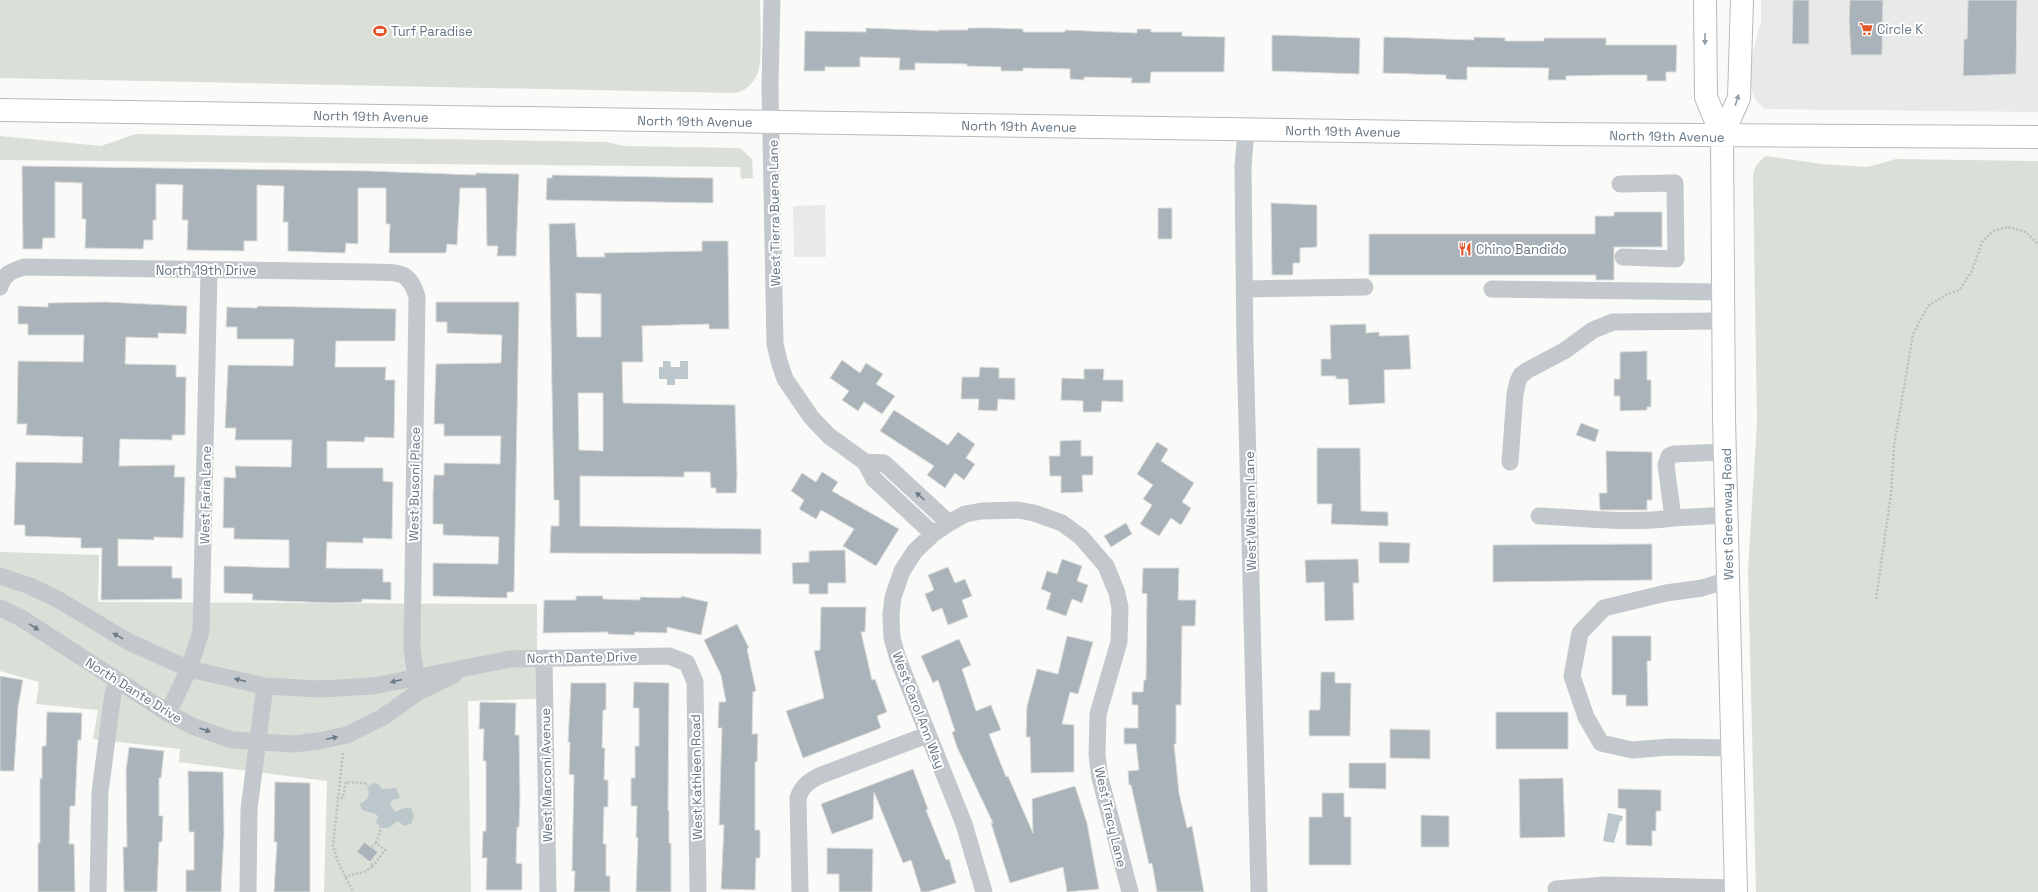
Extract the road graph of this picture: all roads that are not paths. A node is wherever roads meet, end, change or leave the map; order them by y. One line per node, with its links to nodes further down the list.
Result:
1 (772, 0): 5 (street, West Tierra Buena Lane)
2 (1705, 0): 7 (main road, West Greenway Road, one-way to 7)
3 (1742, 0): 7 (main road, West Greenway Road, one-way to 3)
4 (0, 110): 5 (main road, North 19th Avenue)
5 (772, 122): 6 (main road, North 19th Avenue); 20 (street, West Tierra Buena Lane)
6 (1246, 130): 7 (main road, North 19th Avenue); 15 (street, West Waltann Lane)
7 (1722, 136): 8 (main road, North 19th Avenue); 17 (main road, West Greenway Road)
8 (2038, 137)
9 (1620, 184): 10 (street)
10 (1623, 257)
11 (209, 270): 12 (street, North 19th Drive); 13 (street, North 19th Drive); 32 (street, West Faria Lane)
12 (407, 277): 34 (street, West Busoni Place)
13 (2, 281)
14 (1365, 287): 15 (street)
15 (1244, 289): 49 (street, West Waltann Lane)
16 (1492, 289): 17 (street)
17 (1723, 292): 18 (main road, West Greenway Road)
18 (1724, 321): 19 (main road, West Greenway Road); 21 (street)
19 (1725, 452): 22 (main road, West Greenway Road); 24 (street)
20 (865, 462): 25 (street, one-way to 20); 26 (street)
21 (1510, 462)
22 (1727, 515): 24 (street); 28 (main road, West Greenway Road)
23 (1539, 516): 24 (street)
24 (1674, 518)
25 (949, 523): 26 (street, West Carol Ann Way); 48 (street, West Tracy Lane)
26 (933, 534): 37 (street, West Carol Ann Way)
27 (0, 576): 32 (street, North Dante Drive, one-way to 27)
28 (1728, 580): 39 (main road, West Greenway Road); 39 (street)
29 (0, 608): 33 (street, North Dante Drive, one-way to 33)
30 (544, 658): 31 (street, North Dante Drive); 34 (street, North Dante Drive); 44 (street, West Marconi Avenue)
31 (687, 663): 45 (street, West Kathleen Road)
32 (189, 669): 35 (street, North Dante Drive, one-way to 32); 36 (street, West Faria Lane)
33 (118, 680): 36 (street, North Dante Drive); 42 (street)
34 (416, 685): 35 (street, North Dante Drive, one-way to 35); 38 (street, North Dante Drive, one-way to 34)
35 (266, 686): 38 (street)
36 (168, 713): 38 (street, North Dante Drive, one-way to 38)
37 (927, 735): 46 (street); 47 (street, West Carol Ann Way)
38 (258, 743): 43 (street)
39 (1732, 748): 41 (main road, West Greenway Road)
40 (1556, 889): 41 (street)
41 (1736, 890)
42 (98, 892)
43 (248, 892)
44 (548, 892)
45 (698, 892)
46 (800, 892)
47 (984, 892)
48 (1130, 892)
49 (1258, 892)

